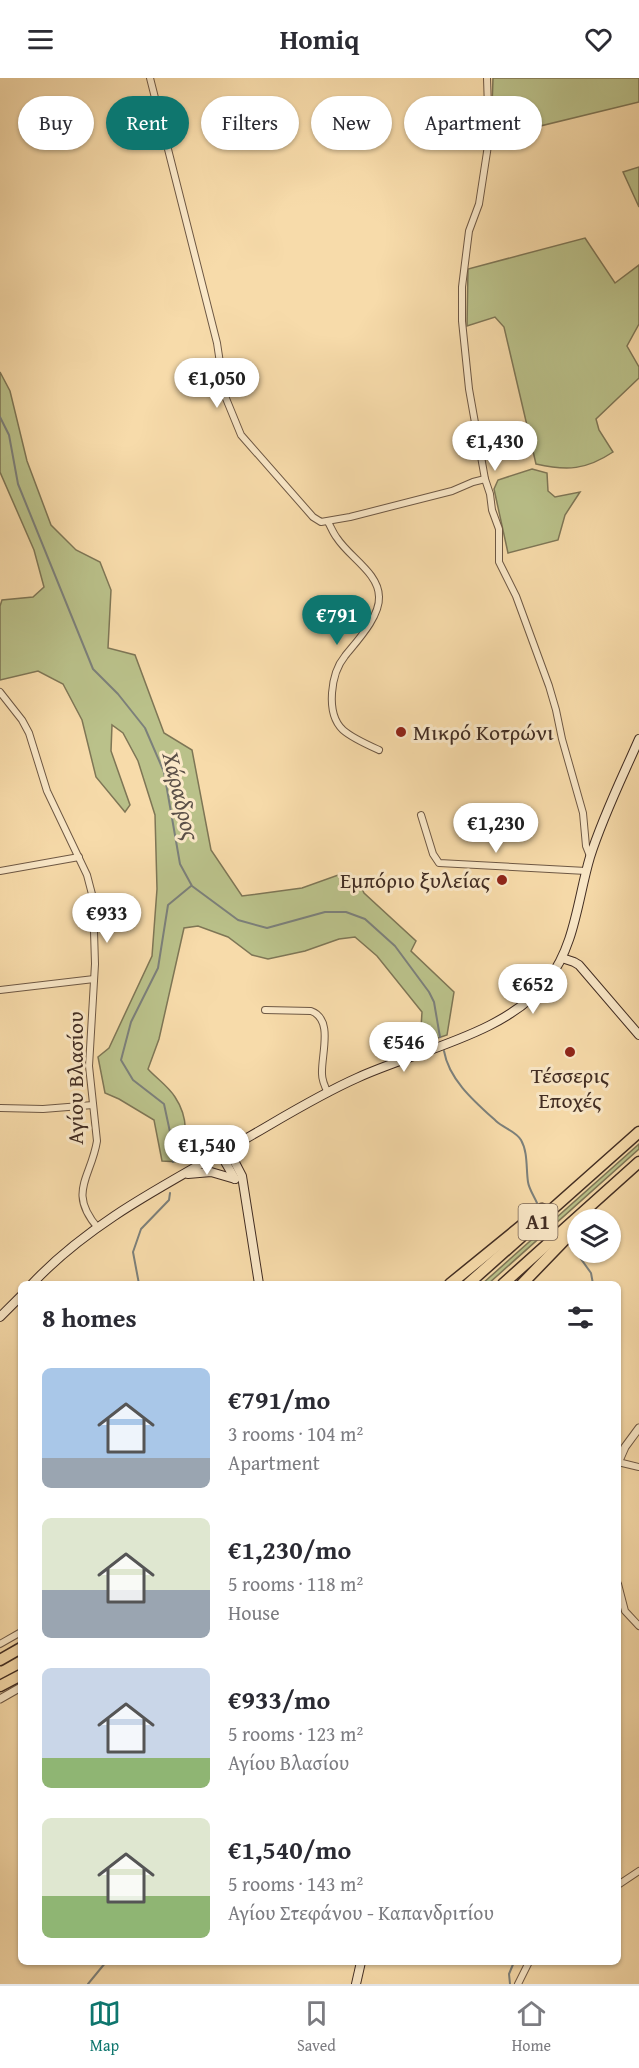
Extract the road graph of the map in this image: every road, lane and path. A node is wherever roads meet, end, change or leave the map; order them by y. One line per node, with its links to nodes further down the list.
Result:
1 (150, 78): 4 (street)
2 (488, 78): 3 (street)
3 (484, 479): 4 (street); 9 (street)
4 (328, 522): 7 (street)
5 (0, 692): 10 (street, Αγίου Βλασίου)
6 (639, 739): 9 (main road)
7 (379, 750)
8 (421, 815): 12 (street)
9 (590, 856): 12 (main road)
10 (79, 857): 11 (street); 14 (street, Αγίου Βλασίου)
11 (0, 871)
12 (586, 871): 13 (main road)
13 (562, 958): 17 (main road); 18 (main road)
14 (94, 979): 15 (street); 19 (street, Αγίου Βλασίου)
15 (0, 990)
16 (265, 1010): 18 (street)
17 (639, 1035)
18 (328, 1093): 22 (main road)
19 (93, 1105): 20 (street); 30 (street, Αγίου Βλασίου)
20 (0, 1108)
21 (639, 1131): 23 (highway, Α1)
22 (224, 1151): 25 (main road); 27 (main road); 28 (main road)
23 (607, 1160): 34 (highway); 35 (highway, Α1)
24 (639, 1162): 26 (highway, Α1)
25 (182, 1175): 27 (main road); 30 (main road)
26 (621, 1178): 29 (highway); 36 (highway, Α1)
27 (235, 1179): 28 (main road)
28 (244, 1192): 33 (main road)
29 (593, 1209)
30 (98, 1228): 32 (main road)
31 (567, 1237): 37 (highway)
32 (35, 1281)
33 (259, 1281)
34 (454, 1281)
35 (471, 1281)
36 (506, 1281)
37 (525, 1281)
38 (18, 1299): 39 (main road)
39 (0, 1317)
40 (639, 1428): 41 (street)
41 (621, 1457)
42 (621, 1464): 43 (street)
43 (639, 1467)
44 (621, 1594): 45 (street)
45 (639, 1626)
46 (18, 1634): 47 (street)
47 (0, 1644)
48 (18, 1650): 49 (highway)
49 (0, 1660)
50 (18, 1677): 51 (highway)
51 (0, 1686)
52 (18, 1689): 53 (street)
53 (0, 1699)
54 (639, 1871): 55 (street)
55 (621, 1883)
56 (360, 1965): 58 (main road)
57 (528, 1965): 59 (street)
58 (356, 1984)
59 (518, 1984)

